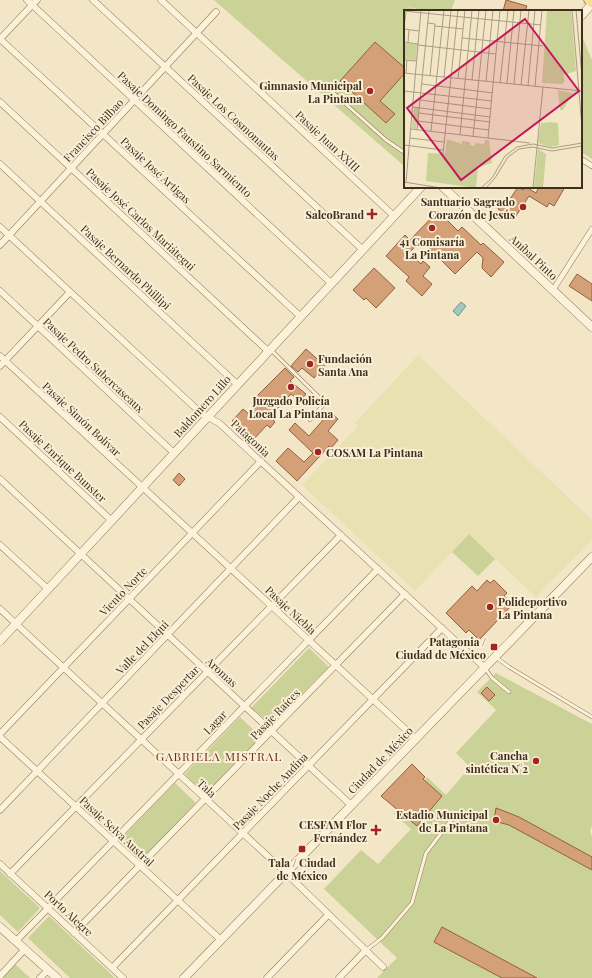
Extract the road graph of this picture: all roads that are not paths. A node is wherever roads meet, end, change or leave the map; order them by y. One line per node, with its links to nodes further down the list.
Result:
1 (27, 0): 5 (street, Pasaje Domingo Faustino Sarmiento)
2 (93, 0): 11 (street, Pasaje Los Cosmonautas)
3 (161, 0): 9 (street, Pasaje Juan XXIII)
4 (589, 0): 6 (main road)
5 (34, 2): 10 (street); 13 (street, Pasaje Domingo Faustino Sarmiento)
6 (592, 3): 8 (street)
7 (216, 12): 9 (street, Francisco Bilbao)
8 (582, 15)
9 (196, 33): 11 (street, Francisco Bilbao); 24 (street, Pasaje Juan XXIII)
10 (0, 39): 15 (street, Pasaje José Artigas)
11 (165, 67): 13 (street, Francisco Bilbao); 29 (street, Pasaje Los Cosmonautas)
12 (330, 90): 16 (lane)
13 (134, 100): 15 (street, Francisco Bilbao); 30 (street, Pasaje Domingo Faustino Sarmiento)
14 (0, 102): 20 (street, Pasaje José Carlos Mariátegui)
15 (102, 134): 20 (street, Francisco Bilbao); 34 (street, Pasaje José Artigas)
16 (404, 152)
17 (582, 160): 19 (street)
18 (0, 164): 23 (street, Pasaje Bernardo Phillipi)
19 (592, 166)
20 (71, 168): 23 (street, Francisco Bilbao); 37 (street, Pasaje José Carlos Mariátegui)
21 (420, 188): 24 (street, Baldomero Lillo)
22 (444, 188): 31 (street, Aníbal Pinto)
23 (40, 201): 27 (street, Francisco Bilbao); 41 (street, Pasaje Bernardo Phillipi)
24 (394, 216): 29 (street, Baldomero Lillo)
25 (0, 227): 27 (street, Patagonia)
26 (592, 229): 31 (street)
27 (9, 236): 28 (street, Francisco Bilbao); 33 (street, Patagonia)
28 (0, 245)
29 (362, 249): 30 (street, Baldomero Lillo)
30 (330, 283): 34 (street, Baldomero Lillo)
31 (553, 290): 36 (street, Aníbal Pinto)
32 (0, 291): 35 (street, Pasaje Pedro Subercaseaux)
33 (70, 292): 35 (street); 43 (street, Patagonia)
34 (300, 316): 37 (street, Baldomero Lillo)
35 (38, 326): 39 (street); 45 (street, Pasaje Pedro Subercaseaux)
36 (592, 327)
37 (268, 350): 41 (street, Baldomero Lillo); 44 (lane)
38 (0, 356): 39 (street, Pasaje Simón Bolívar)
39 (5, 360): 40 (street); 48 (street, Pasaje Simón Bolívar)
40 (0, 366)
41 (237, 384): 43 (street, Baldomero Lillo)
42 (0, 417): 51 (street, Pasaje Enrique Bunster)
43 (208, 417): 45 (street, Baldomero Lillo); 46 (street, Patagonia)
44 (310, 420)
45 (174, 453): 48 (street, Baldomero Lillo)
46 (261, 462): 50 (street, Patagonia); 52 (street, Viento Norte)
47 (0, 479): 55 (street, Aromas)
48 (142, 488): 49 (street, Pasaje Simón Bolívar); 51 (street, Baldomero Lillo)
49 (152, 496): 52 (street, Pasaje Niebla)
50 (299, 497): 53 (street, Patagonia); 57 (street, Valle del Elqui)
51 (112, 521): 55 (street, Baldomero Lillo)
52 (192, 533): 57 (street, Pasaje Niebla); 61 (street, Viento Norte)
53 (341, 535): 58 (street, Patagonia); 62 (street, Pasaje Despertar)
54 (0, 545): 59 (street)
55 (81, 554): 59 (street, Baldomero Lillo); 61 (street, Aromas)
56 (592, 557): 69 (street, Ciudad de México)
57 (231, 568): 62 (street, Pasaje Niebla); 66 (street, Valle del Elqui)
58 (378, 569): 60 (street, Patagonia); 68 (street, Lagar)
59 (48, 589): 64 (street, Baldomero Lillo)
60 (405, 594): 65 (street, Patagonia); 70 (street, Pasaje Raíces)
61 (129, 600): 66 (street, Aromas); 71 (street, Viento Norte)
62 (272, 606): 68 (street, Pasaje Niebla); 73 (street, Pasaje Despertar)
63 (0, 609): 64 (street, Tala)
64 (16, 624): 67 (street, Baldomero Lillo); 71 (street, Tala)
65 (442, 628): 72 (street, Patagonia); 75 (street, Pasaje Noche Andina)
66 (167, 635): 73 (street, Aromas); 76 (street, Valle del Elqui)
67 (0, 640)
68 (309, 640): 70 (street, Pasaje Niebla); 77 (street, Lagar)
69 (495, 656): 72 (street, Ciudad de México); 78 (lane)
70 (336, 665): 75 (street, Pasaje Niebla); 79 (street, Pasaje Raíces)
71 (63, 668): 76 (street, Tala); 80 (street, Viento Norte)
72 (485, 668): 74 (lane); 81 (street, Ciudad de México)
73 (207, 672): 77 (street, Aromas); 82 (street, Pasaje Despertar)
74 (509, 692)
75 (373, 700): 81 (street, Pasaje Niebla); 83 (street, Pasaje Noche Andina)
76 (102, 704): 82 (street, Tala); 84 (street, Valle del Elqui)
77 (244, 706): 79 (street, Aromas); 85 (street, Lagar)
78 (592, 717)
79 (272, 732): 83 (street, Aromas); 86 (street, Pasaje Raíces)
80 (0, 735): 84 (street, Pasaje Selva Austral)
81 (416, 739): 87 (street, Ciudad de México)
82 (141, 740): 85 (street, Tala); 88 (street, Pasaje Despertar)
83 (309, 766): 87 (street, Aromas); 91 (street, Pasaje Noche Andina)
84 (37, 771): 88 (street, Pasaje Selva Austral); 89 (street, Valle del Elqui)
85 (178, 775): 86 (street, Tala); 92 (street, Lagar)
86 (205, 800): 91 (street, Tala); 94 (street, Pasaje Raíces)
87 (351, 805): 95 (street, Ciudad de México)
88 (76, 806): 92 (street, Pasaje Selva Austral); 96 (street, Pasaje Despertar)
89 (0, 810)
90 (455, 815): 105 (lane)
91 (242, 834): 95 (street, Tala); 97 (street, Pasaje Noche Andina)
92 (113, 841): 94 (street, Pasaje Selva Austral); 98 (street, Lagar)
93 (0, 864): 96 (street, Porto Alegre)
94 (140, 866): 97 (street, Pasaje Selva Austral); 101 (street, Pasaje Raíces)
95 (286, 873): 99 (street, Tala); 102 (street, Ciudad de México)
96 (10, 874): 98 (street, Porto Alegre)
97 (178, 901): 102 (street, Pasaje Selva Austral); 107 (street, Pasaje Noche Andina)
98 (48, 908): 101 (street, Porto Alegre); 103 (street, Lagar)
99 (328, 915): 105 (street, Tala); 114 (street)
100 (0, 926): 103 (street)
101 (74, 933): 107 (street, Porto Alegre)
102 (221, 940): 113 (street, Ciudad de México)
103 (16, 941): 104 (street)
104 (24, 949): 108 (street); 109 (street)
105 (366, 951): 106 (street, Tala); 115 (street)
106 (383, 967)
107 (112, 968): 112 (street, Porto Alegre)
108 (48, 970): 110 (street); 111 (street)
109 (0, 976)
110 (40, 978)
111 (57, 978)
112 (123, 978)
113 (184, 978)
114 (267, 978)
115 (340, 978)

